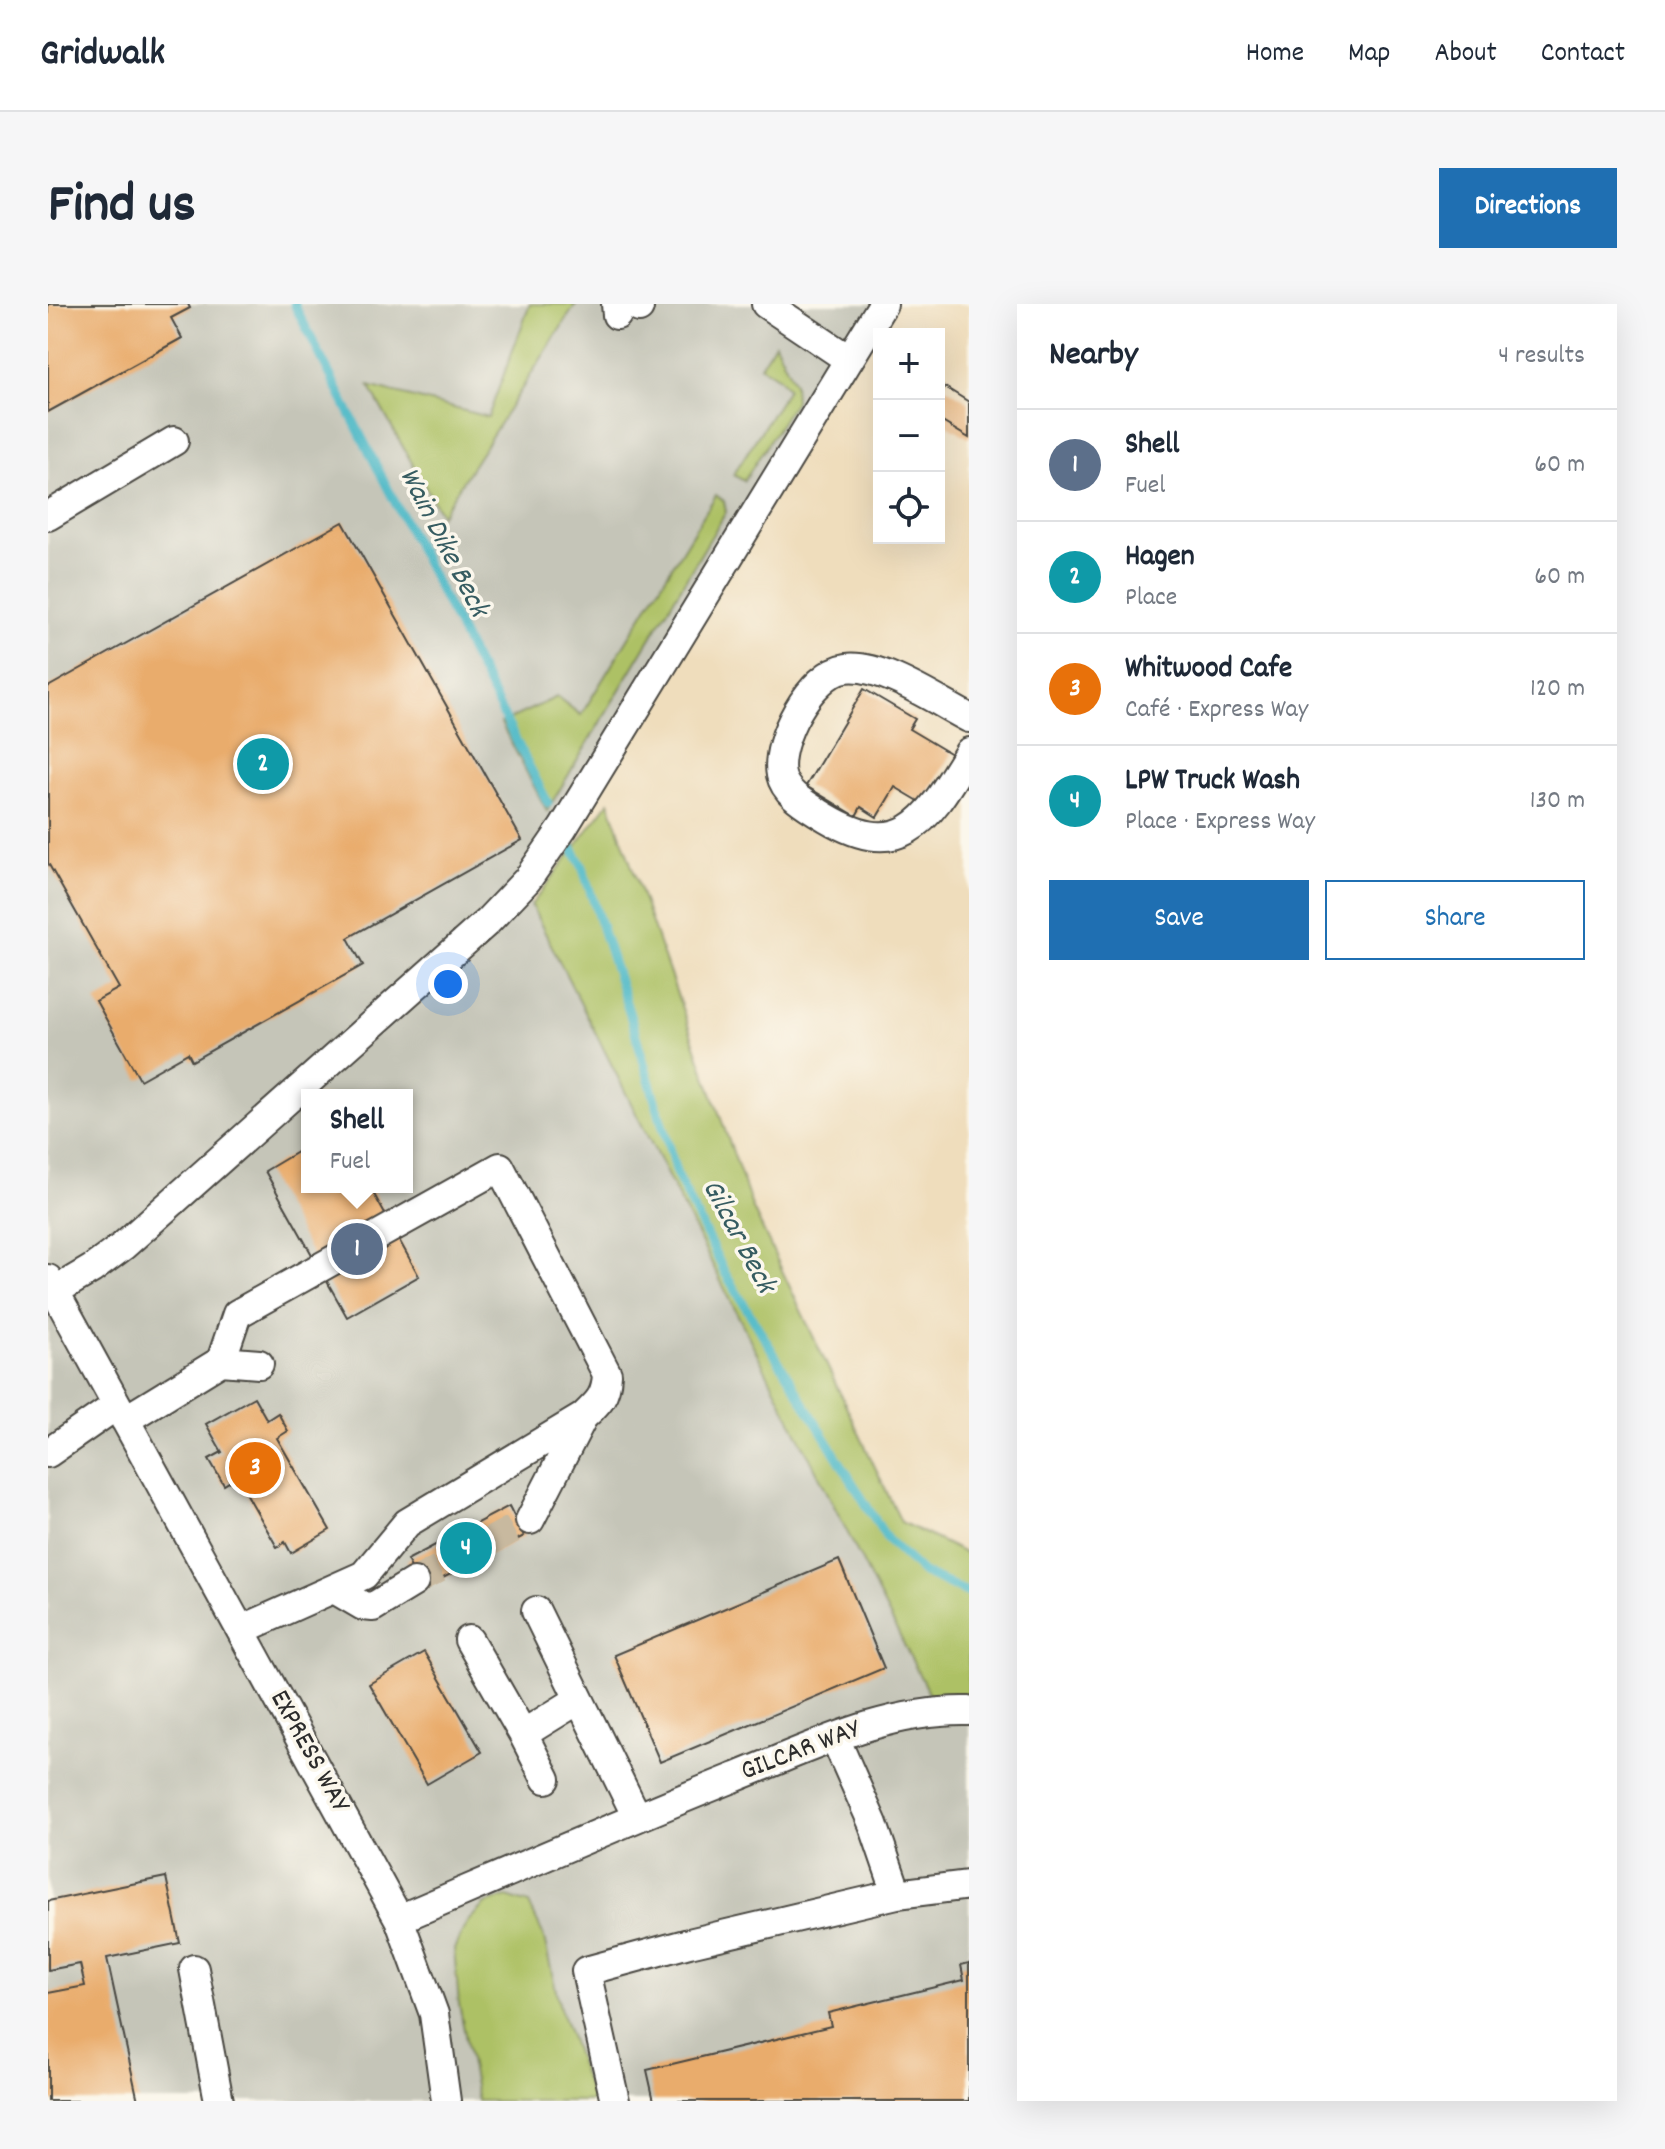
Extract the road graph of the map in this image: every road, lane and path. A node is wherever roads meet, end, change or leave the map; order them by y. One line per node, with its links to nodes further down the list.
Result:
1 (766, 304): 3 (street)
2 (870, 309): 3 (street)
3 (848, 359): 8 (street)
4 (174, 441): 5 (street)
5 (48, 516)
6 (969, 718): 7 (street)
7 (969, 752)
8 (301, 1089)
9 (301, 1089): 10 (street)
10 (51, 1285): 13 (street, EXPRESS WAY)
11 (221, 1361): 12 (street); 13 (street); 14 (street)
12 (259, 1364)
13 (121, 1412): 15 (street); 20 (street, EXPRESS WAY)
14 (583, 1417): 16 (street); 18 (street)
15 (48, 1453)
16 (530, 1520)
17 (414, 1582): 18 (street)
18 (334, 1589): 20 (street)
19 (536, 1611): 22 (street)
20 (241, 1630): 30 (street, EXPRESS WAY)
21 (469, 1640): 24 (street)
22 (578, 1700): 24 (street); 27 (street)
23 (969, 1711): 25 (street, GILCAR WAY)
24 (523, 1734): 26 (street)
25 (835, 1738): 27 (street, GILCAR WAY); 29 (street)
26 (546, 1779)
27 (637, 1817): 30 (street, GILCAR WAY)
28 (969, 1885): 29 (street)
29 (897, 1894): 34 (street)
30 (399, 1919): 33 (street, EXPRESS WAY)
31 (194, 1969): 32 (street)
32 (219, 2101)
33 (446, 2101)
34 (615, 2101)

